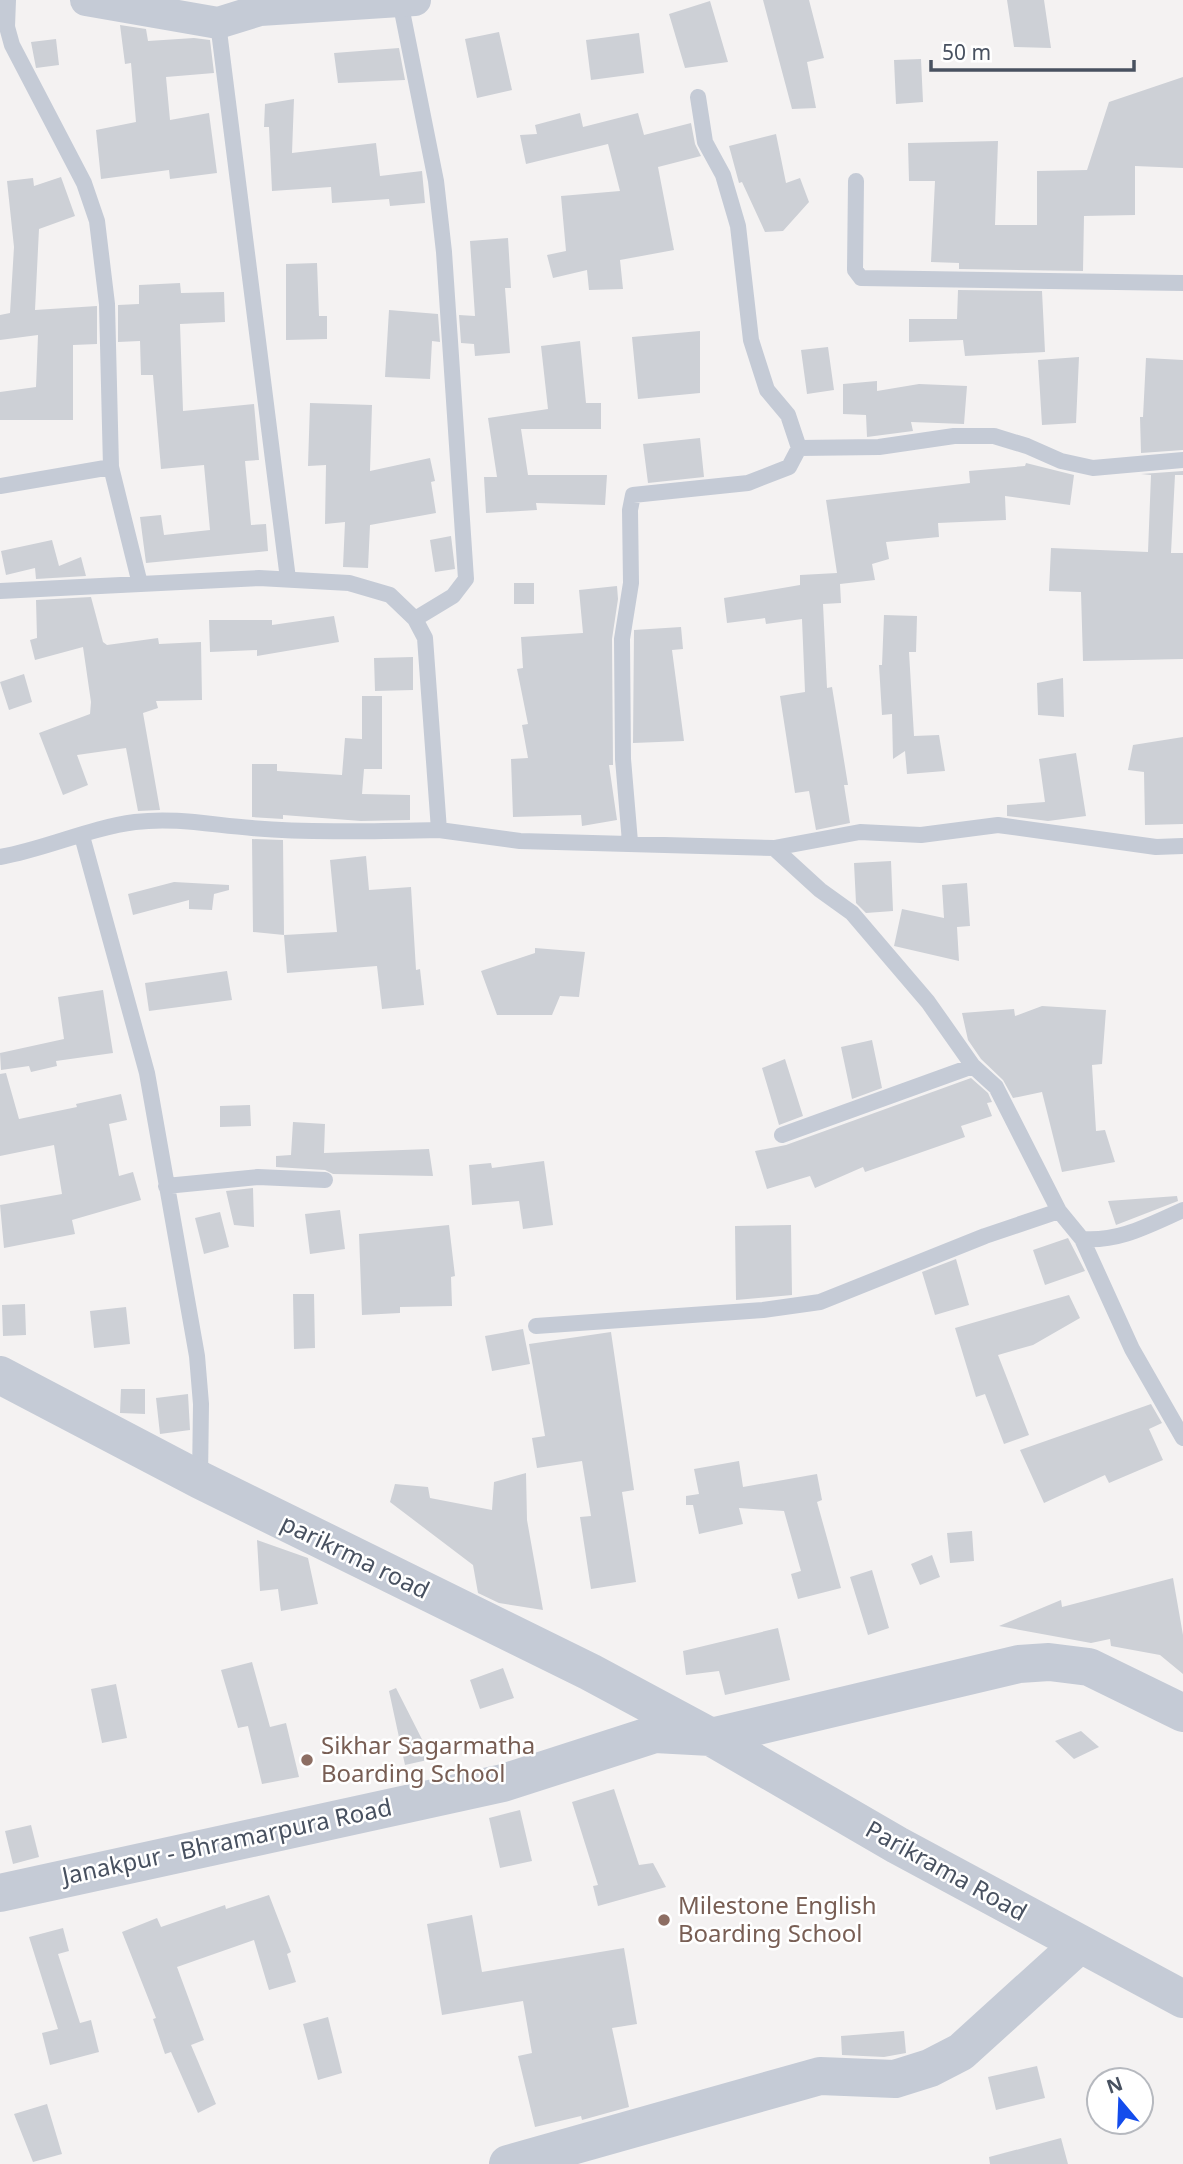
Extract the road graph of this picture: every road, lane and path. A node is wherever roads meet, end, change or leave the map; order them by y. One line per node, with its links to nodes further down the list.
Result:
1 (8, 0): 10 (lane)
2 (86, 0): 4 (street)
3 (408, 1): 4 (street); 15 (lane)
4 (218, 23): 12 (lane)
5 (698, 97): 8 (lane)
6 (856, 181): 7 (lane)
7 (1183, 283)
8 (799, 448): 9 (lane); 18 (lane)
9 (1183, 460)
10 (111, 467): 11 (lane); 13 (lane)
11 (0, 486)
12 (288, 579): 13 (lane); 15 (lane)
13 (140, 584): 14 (lane)
14 (0, 592)
15 (415, 619): 16 (lane)
16 (439, 830): 17 (lane); 18 (lane)
17 (82, 836): 21 (lane); 25 (lane)
18 (631, 842): 20 (lane)
19 (1183, 846): 20 (lane)
20 (774, 848): 22 (lane)
21 (0, 857)
22 (973, 1066): 23 (lane); 27 (lane)
23 (782, 1135)
24 (325, 1180): 25 (lane)
25 (166, 1186): 32 (lane)
26 (1183, 1210): 28 (lane)
27 (1059, 1211): 28 (lane); 29 (lane)
28 (1082, 1239): 31 (lane)
29 (536, 1326)
30 (0, 1375): 32 (street, parikrma road)
31 (1183, 1438)
32 (200, 1480): 34 (street, parikrma road)
33 (1183, 1713): 34 (street, Janakpur - Bhramarpura Road)
34 (711, 1737): 35 (street, Janakpur - Bhramarpura Road); 36 (street, Parikrama Road)
35 (0, 1893)
36 (1080, 1944): 37 (street, Parikrama Road); 38 (street)
37 (1183, 1999)
38 (508, 2164)

